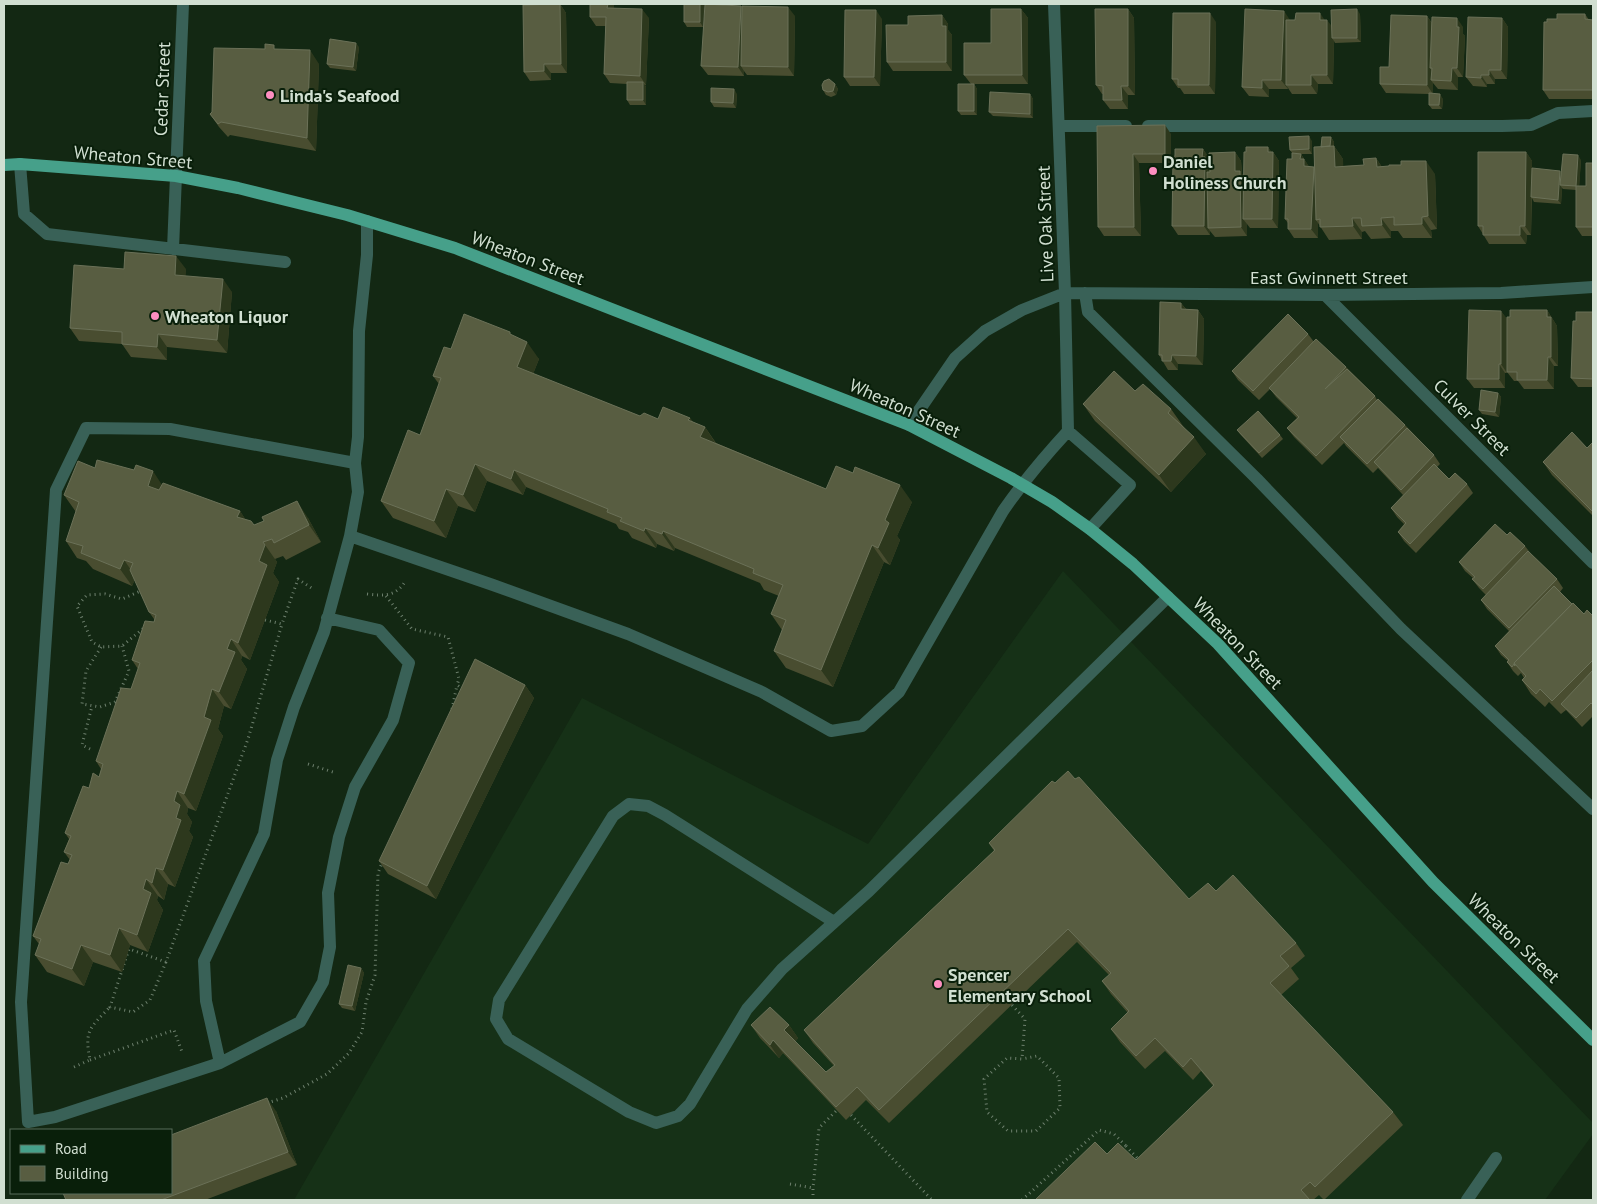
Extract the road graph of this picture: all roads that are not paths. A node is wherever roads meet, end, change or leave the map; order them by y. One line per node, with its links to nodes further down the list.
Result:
1 (182, 4): 7 (street, Cedar Street)
2 (1054, 4): 4 (street, Live Oak Street)
3 (1593, 111): 4 (street)
4 (1058, 126): 12 (street, Live Oak Street)
5 (20, 164): 6 (main road, Wheaton Street); 7 (main road, Wheaton Street); 9 (street)
6 (4, 165)
7 (176, 176): 8 (main road, Wheaton Street); 9 (street, Cedar Street)
8 (367, 221): 15 (main road, Wheaton Street); 17 (street)
9 (173, 249): 10 (street)
10 (285, 262)
11 (1593, 287): 14 (street, East Gwinnett Street)
12 (1065, 293): 13 (street, East Gwinnett Street); 15 (street, Live Oak Street); 16 (street)
13 (1085, 293): 14 (street, East Gwinnett Street); 24 (street)
14 (1325, 295): 21 (street, Culver Street)
15 (909, 425): 18 (main road, Wheaton Street)
16 (1068, 431): 18 (street); 19 (street)
17 (355, 462): 20 (street); 27 (street)
18 (1022, 485): 19 (main road, Wheaton Street); 20 (street)
19 (1090, 529): 22 (main road, Wheaton Street)
20 (350, 536): 23 (street)
21 (1593, 563)
22 (1168, 597): 25 (street); 26 (main road, Wheaton Street)
23 (327, 618): 27 (street); 27 (street)
24 (1593, 809)
25 (834, 922): 25 (street)
26 (1593, 1040)
27 (220, 1064)
28 (1496, 1158): 29 (street)
29 (1467, 1200)

